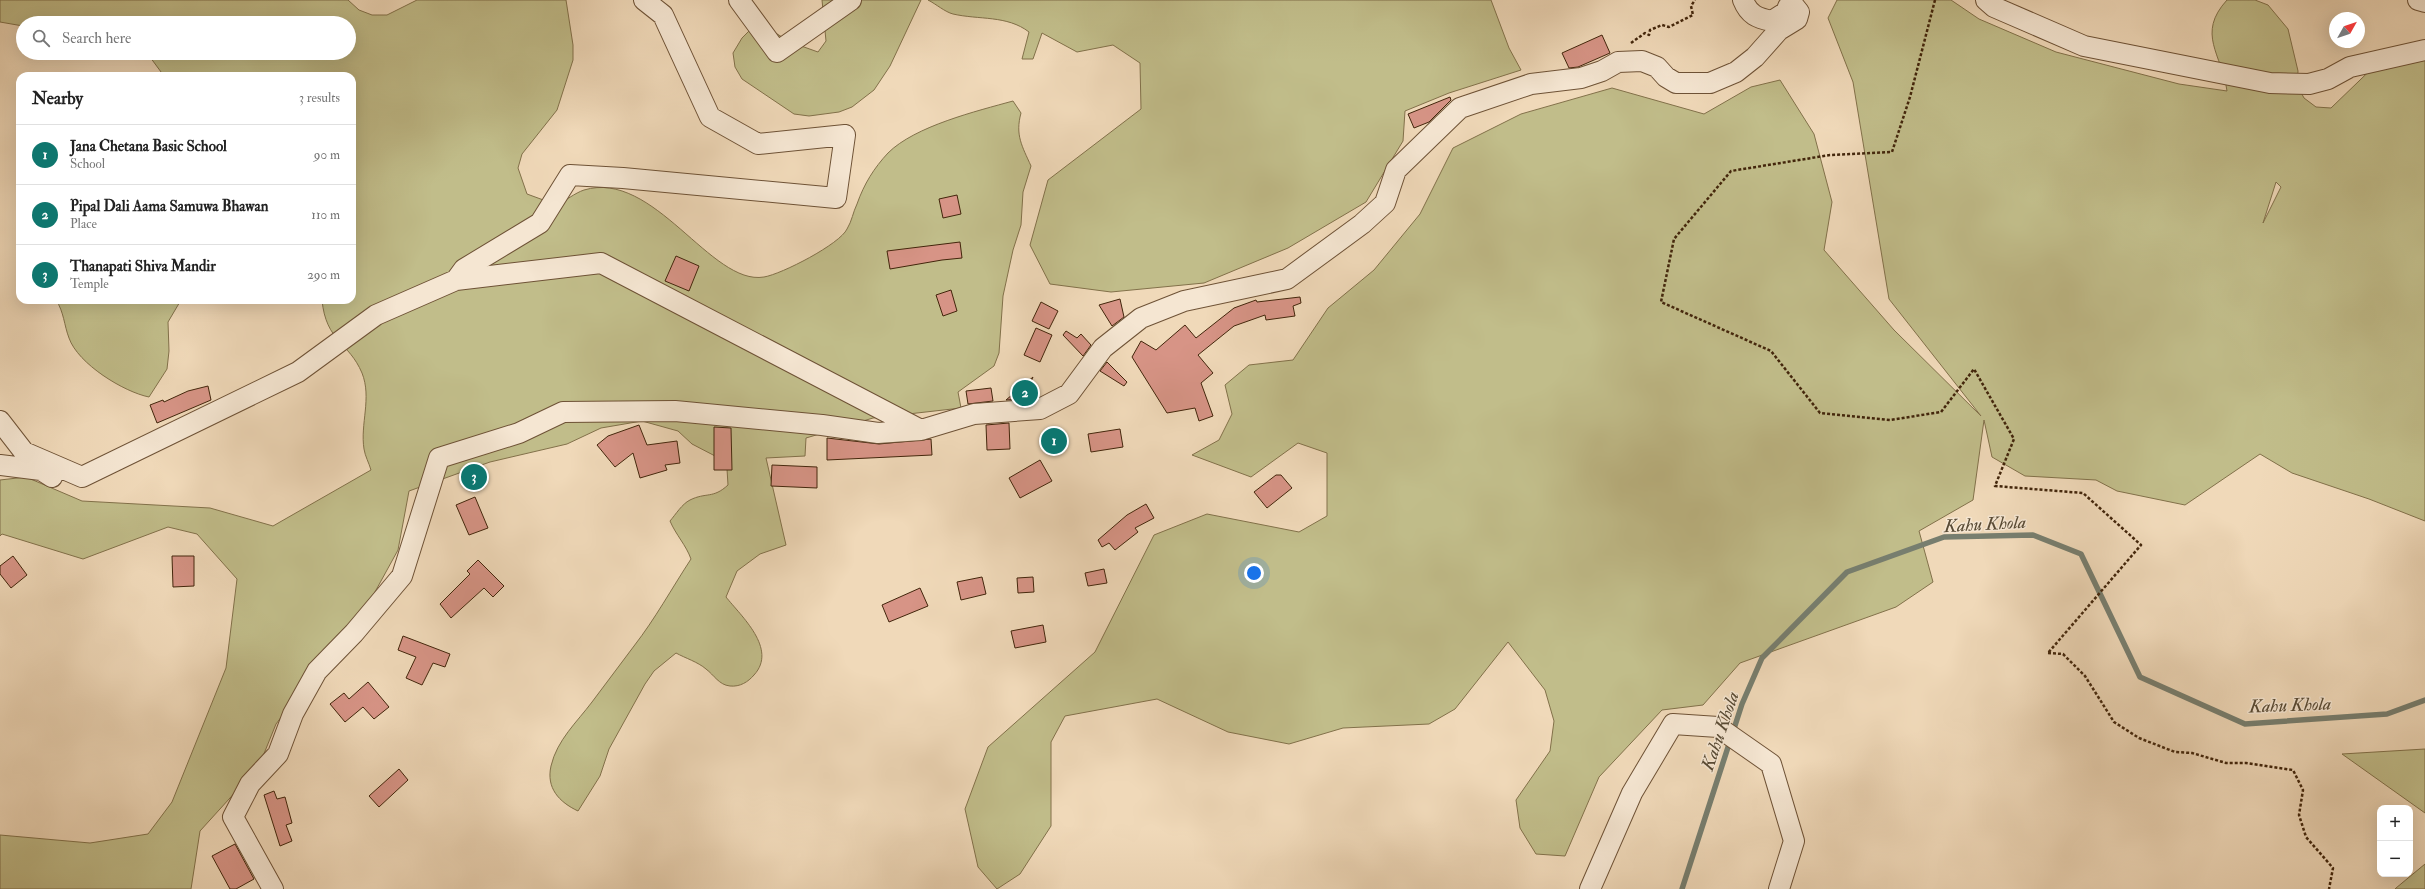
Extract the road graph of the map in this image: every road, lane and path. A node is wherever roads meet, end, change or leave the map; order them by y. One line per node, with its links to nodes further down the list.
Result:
1 (644, 0): 12 (street)
2 (739, 0): 3 (street)
3 (851, 0)
4 (1695, 0): 11 (path)
5 (1743, 0): 11 (street)
6 (1935, 0): 20 (path)
7 (2418, 0): 9 (street)
8 (1995, 2): 10 (street)
9 (2425, 2)
10 (2425, 50)
11 (1620, 62): 14 (street)
12 (456, 280): 14 (street); 16 (street)
13 (0, 421): 16 (street)
14 (922, 430): 17 (street)
15 (0, 465): 16 (street)
16 (102, 467)
17 (273, 889)
18 (1590, 889): 19 (street)
19 (1779, 889)
20 (2329, 889)

